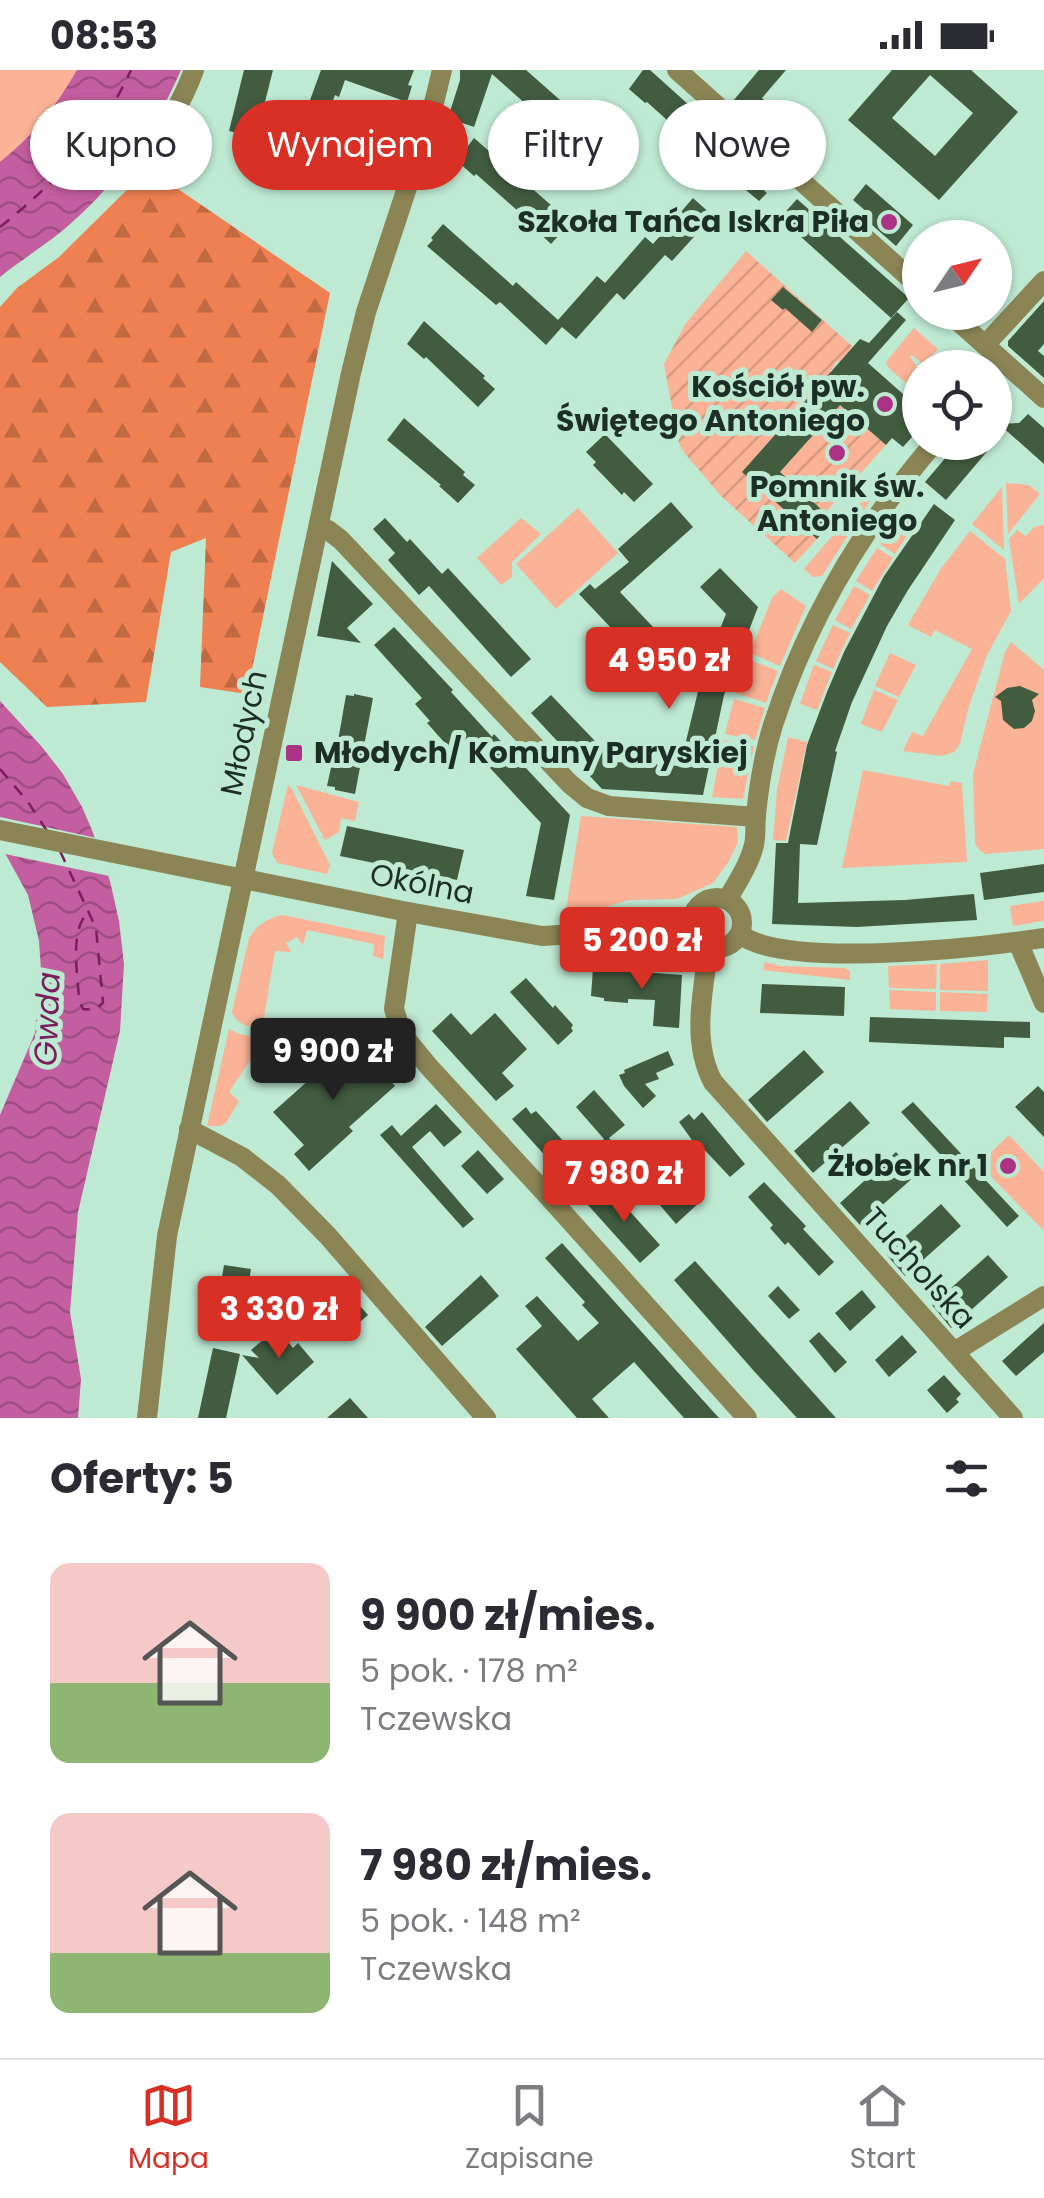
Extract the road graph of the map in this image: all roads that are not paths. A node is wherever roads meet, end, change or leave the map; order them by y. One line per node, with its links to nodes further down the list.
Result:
1 (194, 70): 4 (street)
2 (442, 70): 13 (street, Młodych)
3 (677, 70): 5 (street)
4 (182, 100)
5 (902, 271)
6 (1044, 281): 8 (street)
7 (968, 330): 8 (street)
8 (985, 345): 9 (street)
9 (988, 350)
10 (1012, 376): 11 (street)
11 (1044, 398)
12 (920, 460): 14 (street)
13 (320, 528): 14 (street); 16 (street, Młodych)
14 (756, 817): 17 (street)
15 (0, 830): 16 (street, Okólna)
16 (251, 880): 18 (street, Okólna); 25 (street, Młodych)
17 (727, 900): 19 (street); 20 (street)
18 (408, 912): 19 (street, Okólna); 30 (street)
19 (691, 921): 23 (street)
20 (740, 934): 22 (street); 23 (street)
21 (1044, 938): 22 (street)
22 (1018, 942): 24 (street)
23 (709, 947): 27 (street, Tucholska)
24 (1044, 1003)
25 (189, 1129): 28 (street, Młodych); 29 (street)
26 (1044, 1296): 27 (street)
27 (954, 1352): 31 (street, Tucholska)
28 (147, 1418)
29 (486, 1418)
30 (748, 1418)
31 (1014, 1418)

